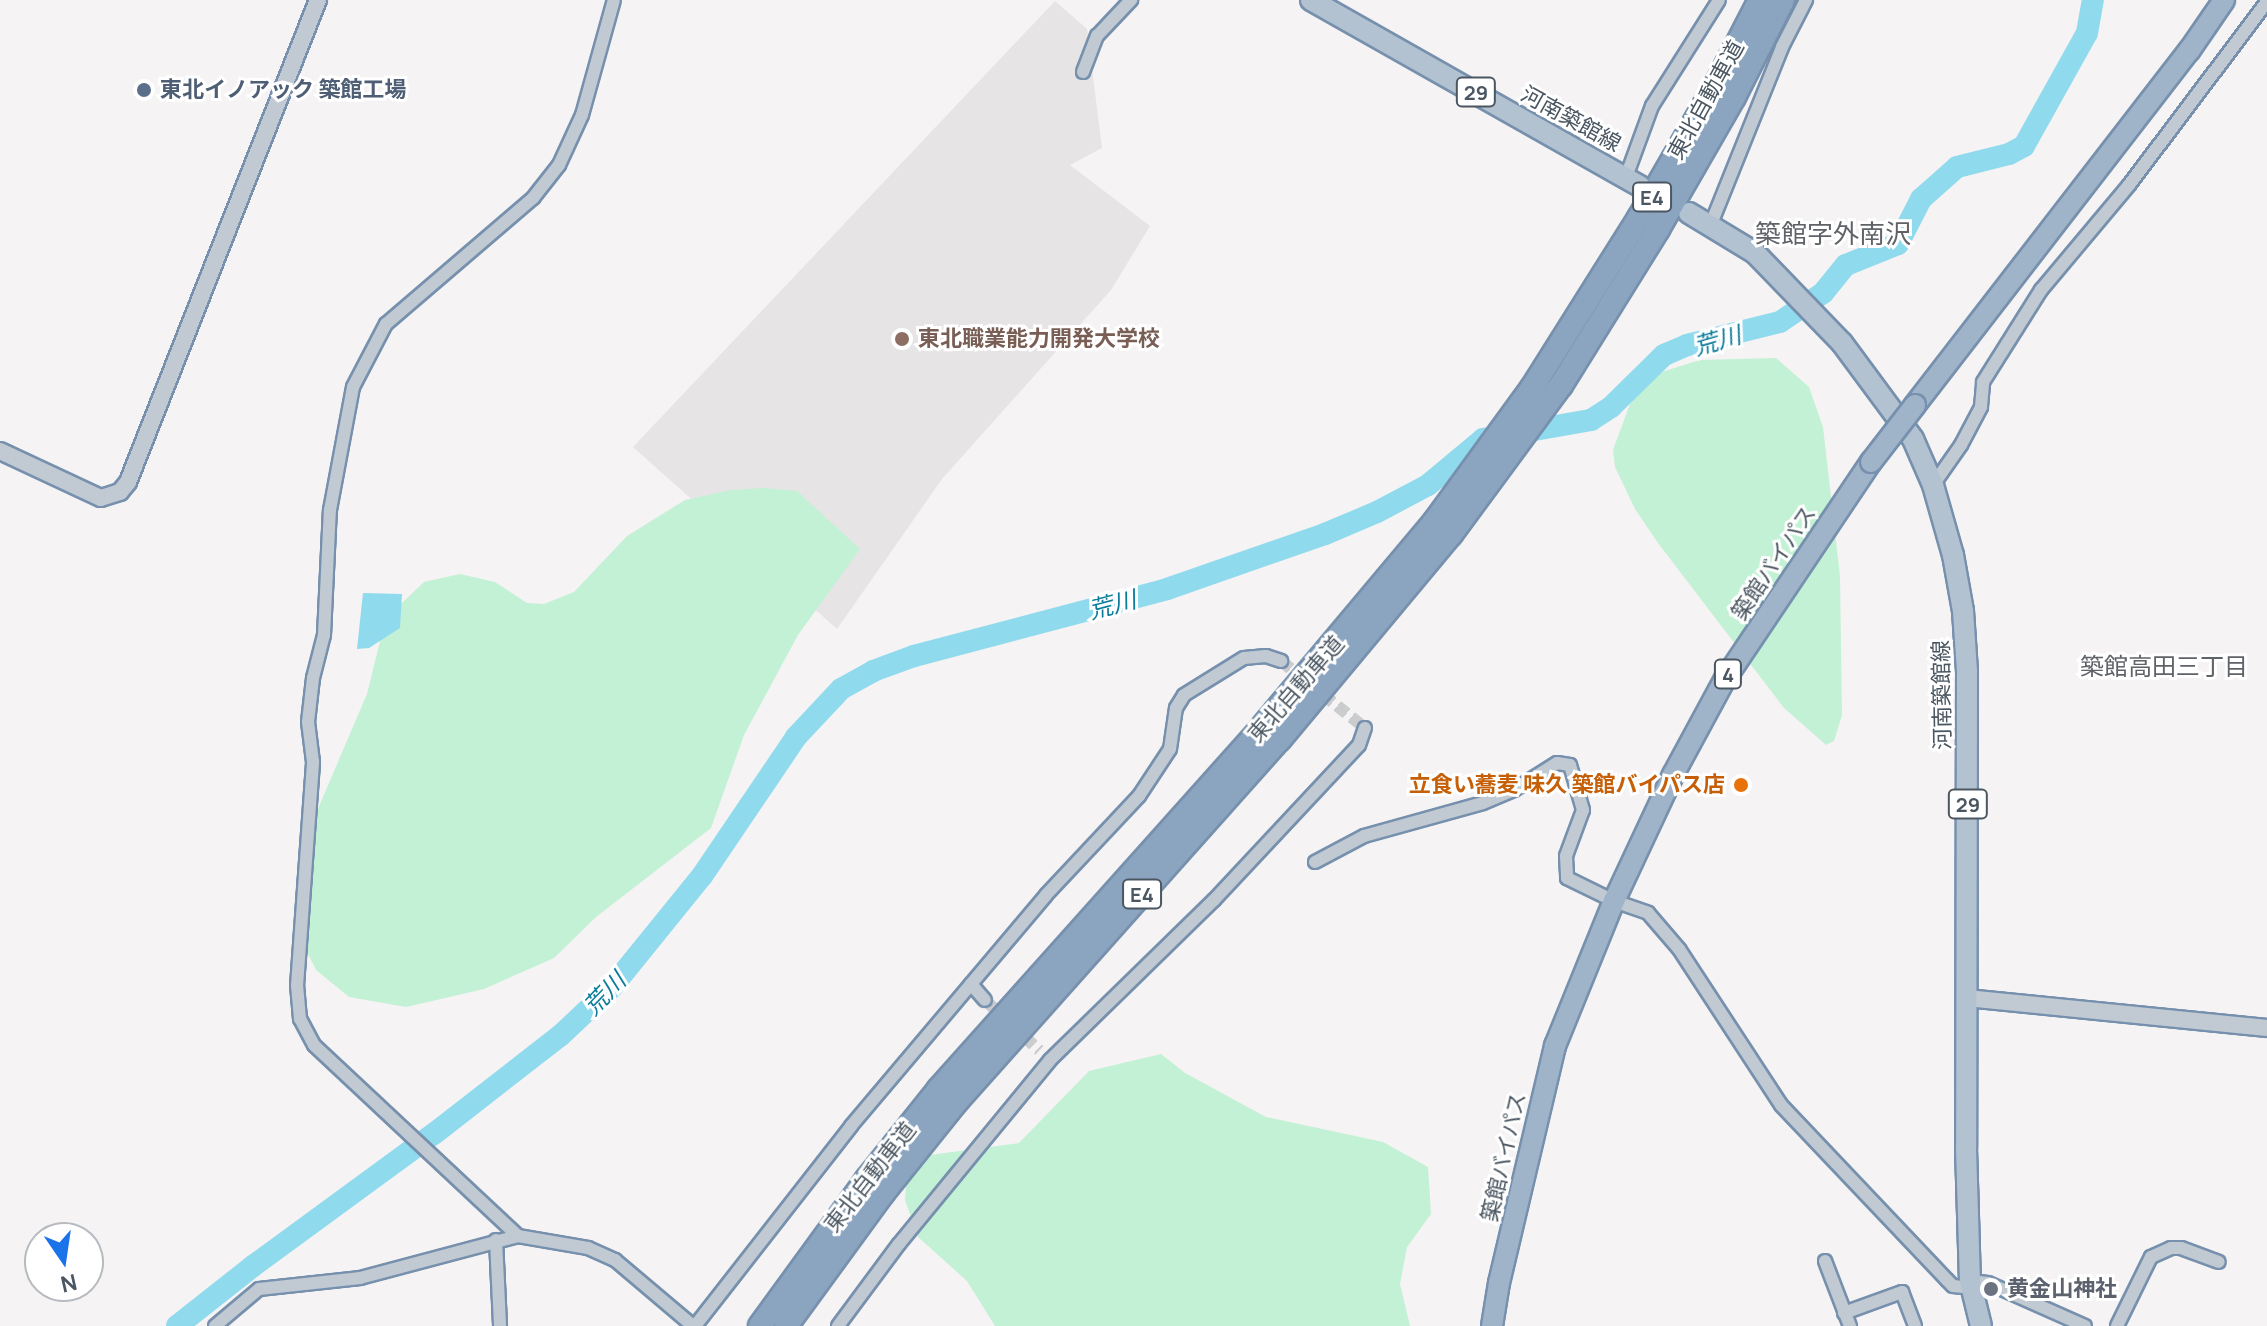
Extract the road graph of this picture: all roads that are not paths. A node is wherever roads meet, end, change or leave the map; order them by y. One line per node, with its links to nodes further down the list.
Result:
1 (318, 0): 15 (street)
2 (614, 0): 27 (street)
3 (1131, 0): 11 (street)
4 (1311, 0): 12 (main road, 河南築館線 / 29)
5 (1719, 0): 12 (street)
6 (1760, 0): 36 (highway, 東北自動車道 / E4)
7 (1783, 0): 37 (highway, 東北自動車道 / E4)
8 (1806, 0): 14 (street)
9 (2224, 0): 20 (highway, 築館バイパス / 4, bridge)
10 (2267, 2): 16 (street)
11 (1083, 72)
12 (1633, 181)
13 (1689, 213): 14 (main road, 河南築館線 / 29)
14 (1711, 224): 16 (main road, 河南築館線 / 29)
15 (0, 451)
16 (1933, 485): 22 (main road, 河南築館線 / 29)
17 (1281, 661): 21 (street)
18 (1365, 728): 26 (street)
19 (1315, 862): 20 (street)
20 (1614, 901): 31 (street); 39 (highway, 築館バイパス / 4)
21 (971, 984): 23 (street); 35 (street)
22 (1967, 998): 24 (street); 31 (main road, 河南築館線 / 29)
23 (985, 1000)
24 (2267, 1028)
25 (1039, 1050): 26 (street)
26 (1050, 1060): 38 (street)
27 (516, 1233): 28 (street); 35 (street)
28 (496, 1240): 33 (street); 34 (street)
29 (1825, 1261): 32 (street)
30 (2219, 1262): 44 (street)
31 (1971, 1285): 42 (main road, 河南築館線 / 29); 43 (street)
32 (1844, 1313): 40 (street); 41 (street)
33 (215, 1326)
34 (500, 1326)
35 (694, 1326)
36 (760, 1326)
37 (786, 1326)
38 (838, 1326)
39 (1492, 1326)
40 (1850, 1326)
41 (1915, 1326)
42 (1981, 1326)
43 (2085, 1326)
44 (2117, 1326)

